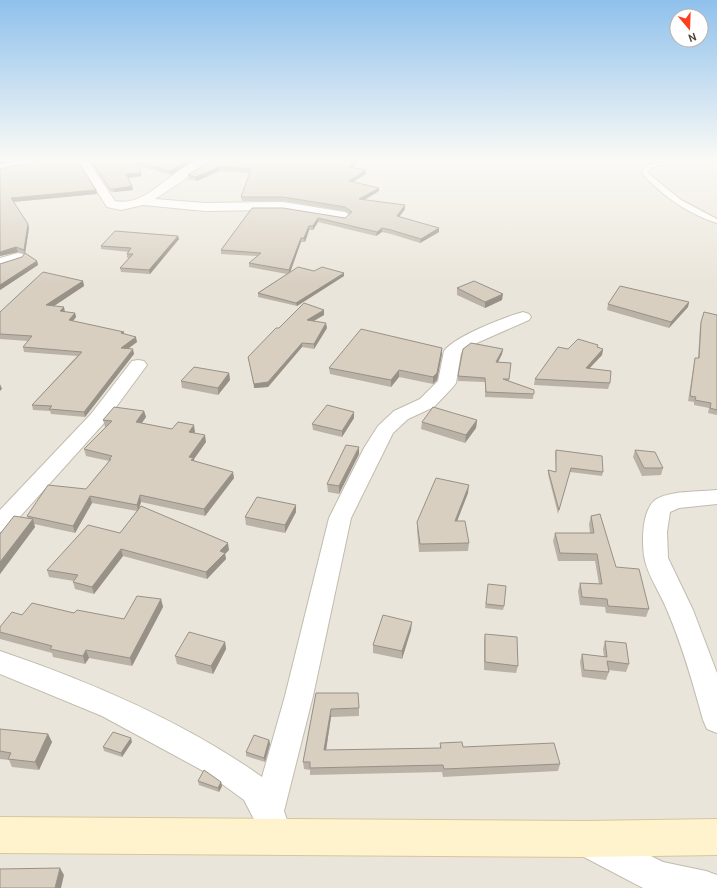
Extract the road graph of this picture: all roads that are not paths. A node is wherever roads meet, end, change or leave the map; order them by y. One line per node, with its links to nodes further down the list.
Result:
1 (109, 202): 2 (street)
2 (136, 202)
3 (157, 202): 5 (street)
4 (681, 202): 6 (lane)
5 (345, 216)
6 (717, 221)
7 (18, 257): 8 (street)
8 (0, 263)
9 (523, 317): 15 (street)
10 (138, 365): 12 (street)
11 (717, 497): 14 (street)
12 (0, 524)
13 (0, 662): 15 (street)
14 (717, 720)
15 (272, 824): 16 (main road); 18 (main road)
16 (0, 835)
17 (717, 836): 18 (main road)
18 (586, 839): 19 (street)
19 (706, 888)

